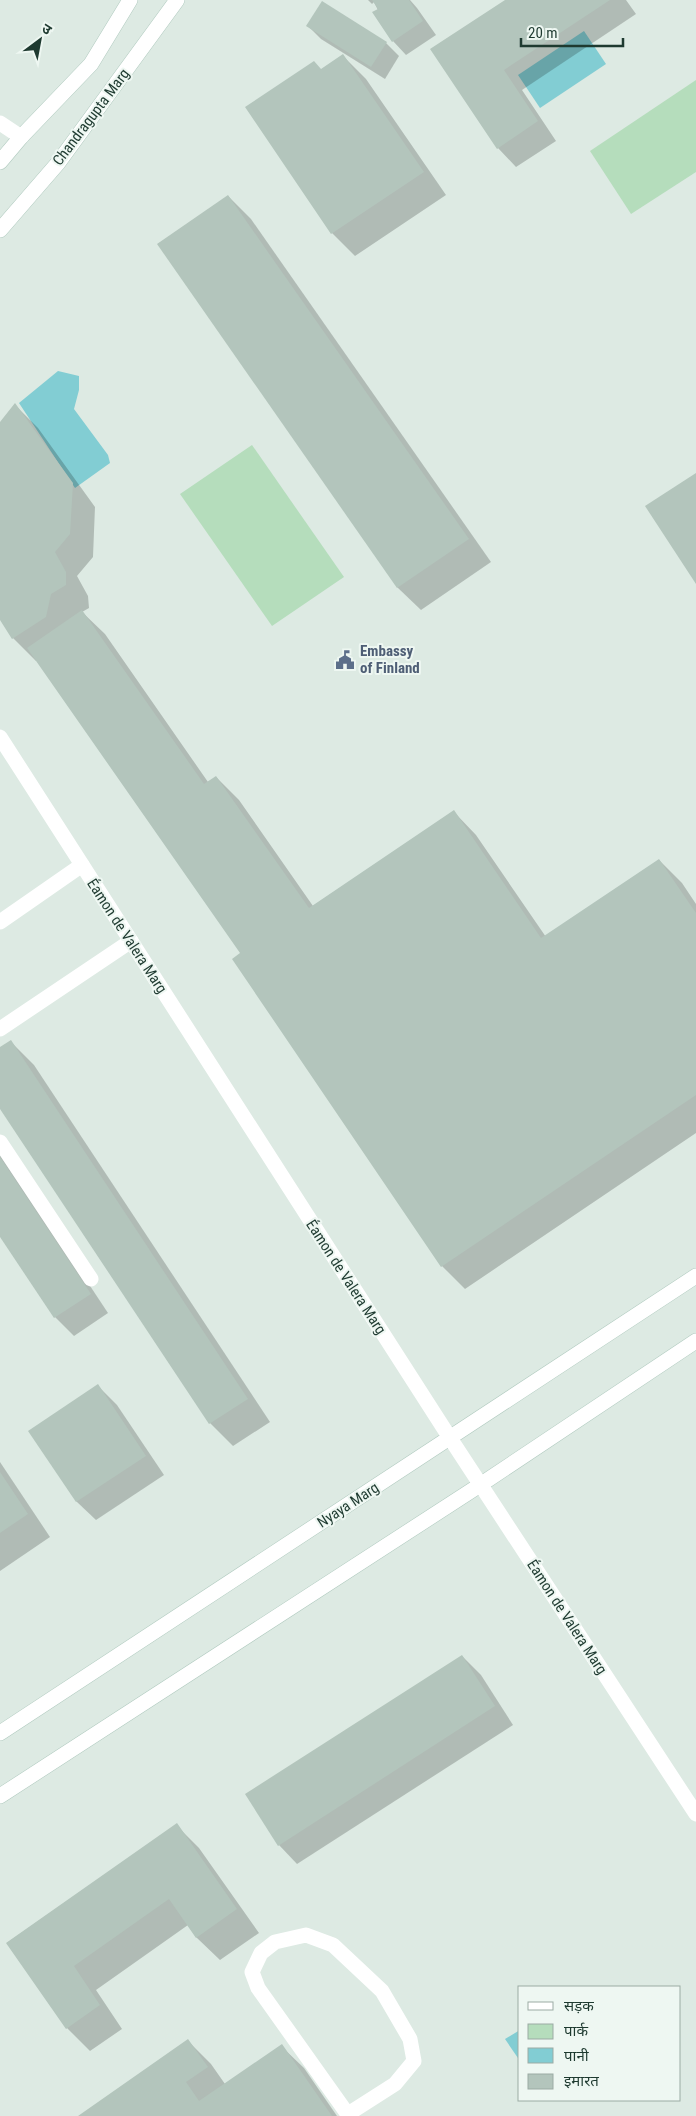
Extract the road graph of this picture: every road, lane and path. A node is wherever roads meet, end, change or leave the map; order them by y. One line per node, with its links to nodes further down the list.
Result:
1 (130, 0): 4 (street)
2 (177, 0): 6 (street, Chandragupta Marg)
3 (0, 122): 4 (street)
4 (21, 137): 5 (street)
5 (0, 162)
6 (0, 230)
7 (0, 737): 8 (street, Éamon de Valera Marg)
8 (82, 865): 9 (street); 10 (street, Éamon de Valera Marg)
9 (0, 922)
10 (131, 942): 11 (street); 16 (street, Éamon de Valera Marg)
11 (0, 1029)
12 (0, 1142): 14 (street)
13 (696, 1276): 16 (street, Nyaya Marg)
14 (91, 1279)
15 (696, 1341): 17 (street)
16 (450, 1438): 17 (street, Éamon de Valera Marg); 18 (street, Nyaya Marg)
17 (480, 1485): 19 (street); 20 (street, Éamon de Valera Marg)
18 (0, 1734)
19 (0, 1796)
20 (696, 1814)
21 (348, 2115): 21 (street)

